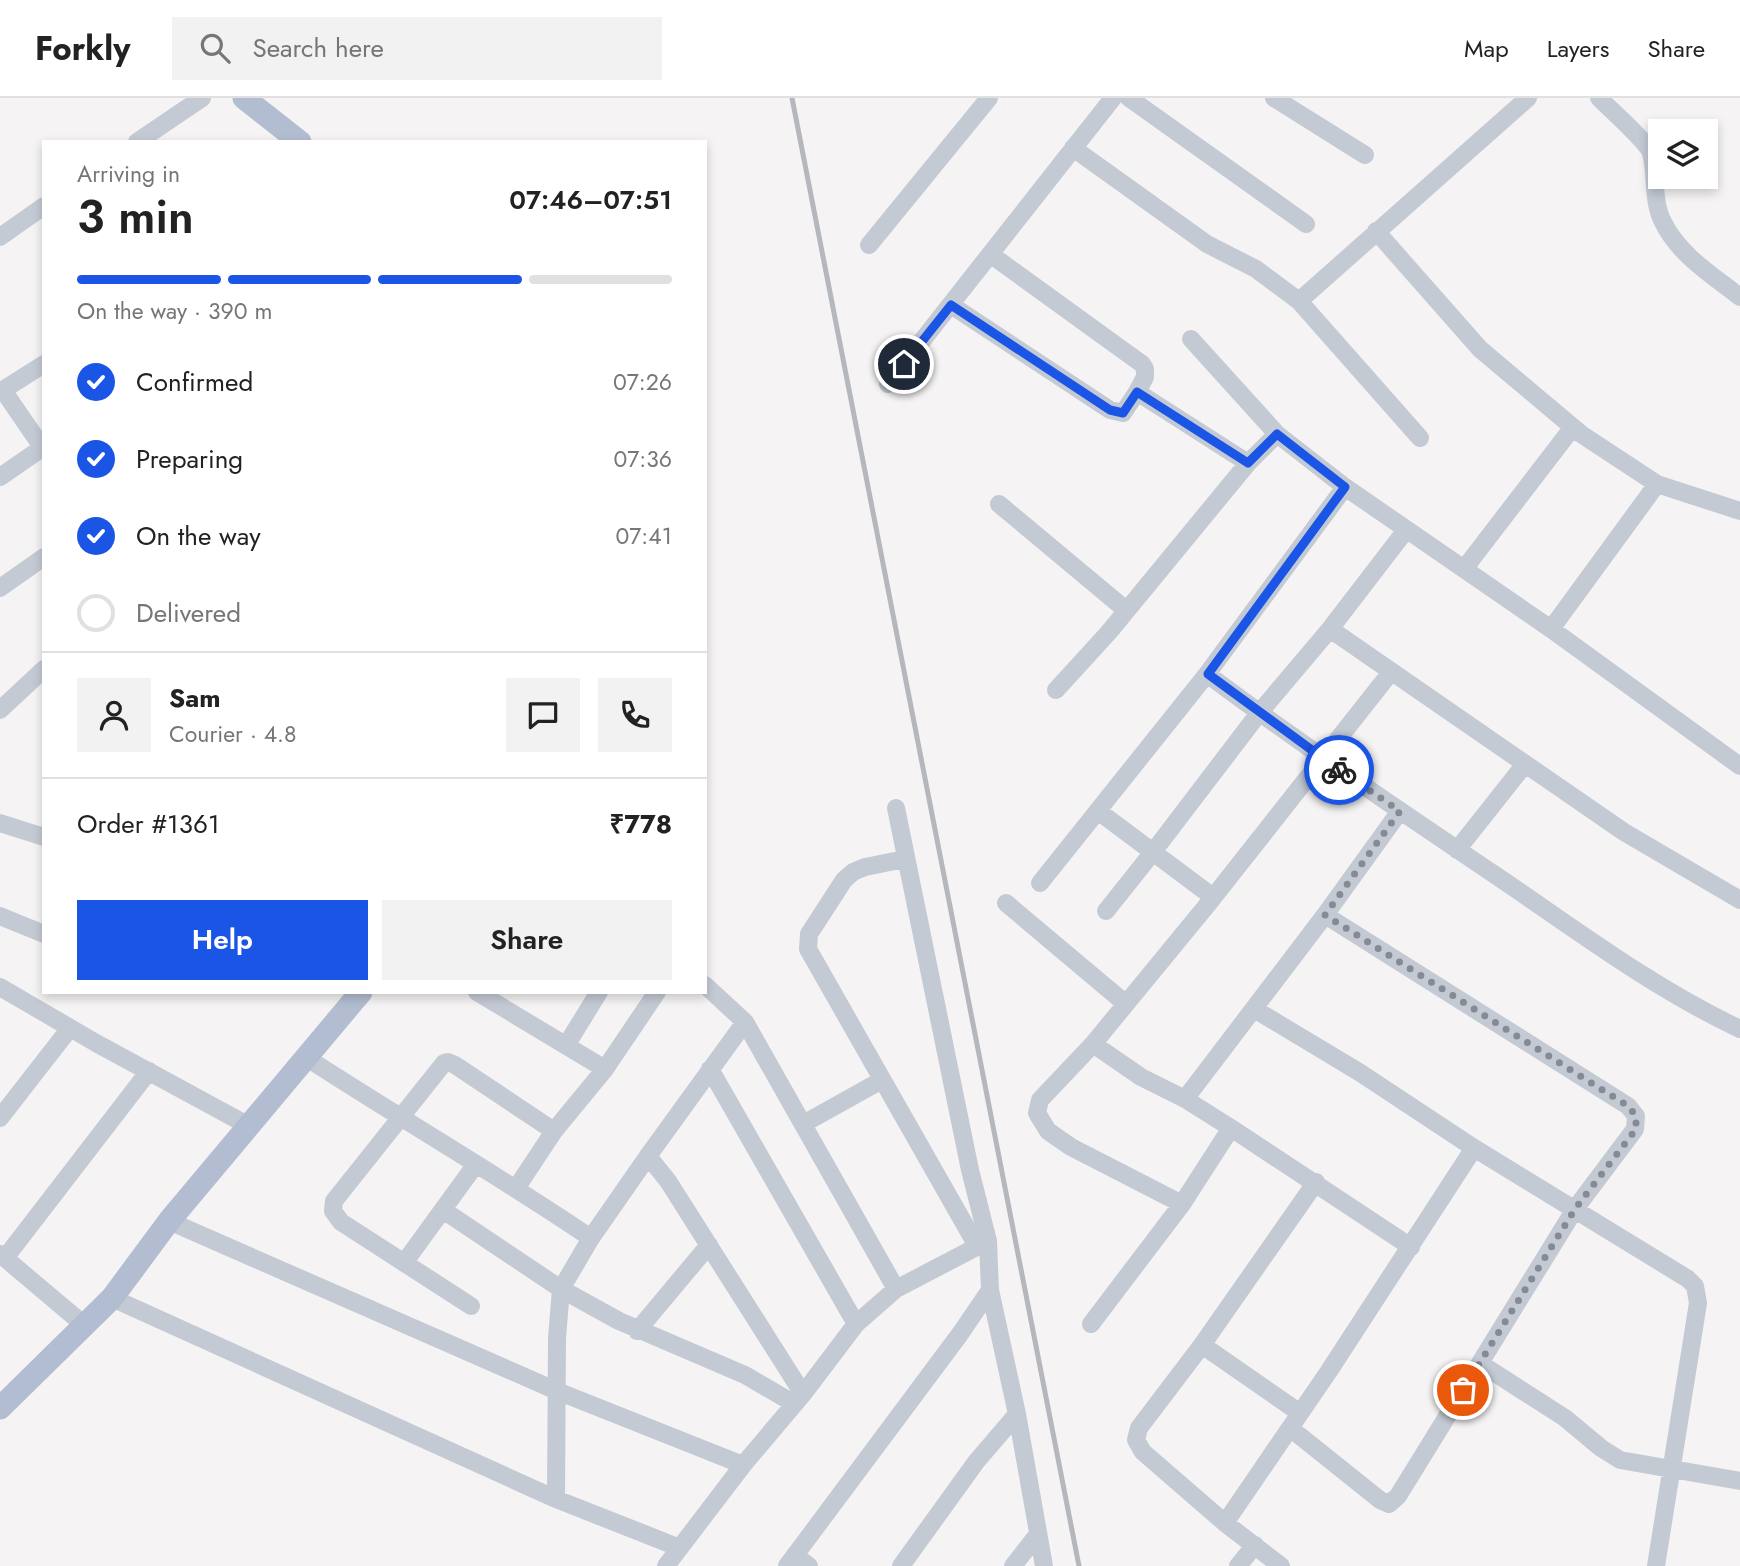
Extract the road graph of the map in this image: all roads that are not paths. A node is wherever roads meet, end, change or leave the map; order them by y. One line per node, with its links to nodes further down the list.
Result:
1 (202, 98): 9 (street)
2 (244, 98): 10 (main road)
3 (989, 98): 17 (street)
4 (1113, 98): 11 (street)
5 (1129, 98): 14 (street)
6 (1273, 98): 12 (street)
7 (1528, 98): 16 (street)
8 (1599, 98): 19 (street)
9 (140, 140)
10 (297, 140)
11 (1073, 148): 18 (street); 20 (street)
12 (1366, 155)
13 (42, 207): 15 (street)
14 (1306, 225)
15 (3, 230)
16 (1377, 231): 20 (street); 27 (street)
17 (869, 245)
18 (990, 254): 21 (street); 26 (street)
19 (1740, 297)
20 (1299, 301): 29 (street)
21 (951, 305): 24 (street); 26 (street)
22 (1191, 340): 28 (street)
23 (42, 365): 25 (street)
24 (888, 384)
25 (1, 391): 30 (street)
26 (1137, 392): 32 (street)
27 (1573, 427): 34 (street); 40 (street)
28 (1277, 434): 32 (street); 35 (street)
29 (1420, 438)
30 (42, 448)
31 (42, 450): 33 (street)
32 (1248, 463): 42 (street)
33 (0, 477)
34 (1657, 484): 37 (street); 44 (street)
35 (1345, 487): 38 (street); 47 (street)
36 (999, 504): 42 (street)
37 (1740, 511)
38 (1406, 530): 40 (street); 43 (street)
39 (42, 558): 41 (street)
40 (1464, 569): 44 (street)
41 (0, 588)
42 (1126, 610): 48 (street)
43 (1330, 629): 46 (street); 50 (street)
44 (1551, 629): 53 (street)
45 (42, 671): 49 (street)
46 (1391, 672): 51 (street); 52 (street)
47 (1208, 674): 50 (street); 55 (street)
48 (1056, 690)
49 (0, 709)
50 (1259, 713): 51 (street); 60 (street)
51 (1323, 760): 56 (street); 63 (street)
52 (1525, 764): 59 (street); 64 (street)
53 (1740, 766)
54 (896, 808): 61 (street)
55 (1098, 811): 60 (street); 62 (street)
56 (1400, 811): 59 (street); 67 (street)
57 (0, 822): 58 (street)
58 (42, 836)
59 (1457, 849): 80 (street)
60 (1153, 852): 63 (street); 66 (street)
61 (905, 859): 87 (street); 105 (street)
62 (1040, 883)
63 (1213, 897): 76 (street)
64 (1740, 900)
65 (1006, 903): 76 (street)
66 (1106, 911)
67 (1325, 915): 77 (street); 101 (street)
68 (0, 916): 69 (street)
69 (42, 933)
70 (0, 987): 79 (street)
71 (707, 987): 78 (street)
72 (358, 994): 83 (main road)
73 (598, 994): 81 (street)
74 (656, 994): 84 (street)
75 (499, 998): 81 (street)
76 (1126, 1004): 82 (street)
77 (1254, 1009): 88 (street); 95 (street)
78 (745, 1022): 85 (street); 91 (street)
79 (70, 1028): 86 (street); 89 (street)
80 (1740, 1030)
81 (567, 1044): 84 (street)
82 (1093, 1044): 88 (street); 100 (street)
83 (307, 1058): 90 (street); 92 (main road)
84 (605, 1069): 94 (street)
85 (710, 1069): 96 (street); 116 (street)
86 (149, 1071): 92 (street); 108 (street)
87 (882, 1080): 91 (street); 105 (street)
88 (1185, 1099): 93 (street)
89 (0, 1118)
90 (399, 1118): 94 (street); 97 (street); 109 (street)
91 (803, 1124): 111 (street)
92 (249, 1126): 103 (main road)
93 (1231, 1128): 98 (street); 100 (street)
94 (554, 1131): 99 (street)
95 (1474, 1148): 101 (street); 107 (street)
96 (648, 1156): 104 (street); 106 (street)
97 (476, 1164): 99 (street); 102 (street)
98 (1316, 1182): 107 (street); 119 (street)
99 (517, 1187): 104 (street)
100 (1182, 1203): 117 (street)
101 (1575, 1209): 120 (street); 127 (street)
102 (443, 1210): 109 (street); 110 (street)
103 (169, 1221): 113 (main road); 121 (street)
104 (591, 1238): 110 (street)
105 (983, 1243): 111 (street); 112 (street)
106 (709, 1245): 118 (street); 122 (street)
107 (1411, 1247): 125 (street)
108 (3, 1256): 115 (street)
109 (404, 1263): 114 (street)
110 (561, 1289): 118 (street); 121 (street)
111 (896, 1289): 116 (street)
112 (990, 1290): 124 (street); 134 (street)
113 (112, 1298): 115 (main road); 129 (street)
114 (471, 1306)
115 (83, 1324): 123 (main road)
116 (856, 1324): 122 (street)
117 (1091, 1324)
118 (637, 1331): 122 (street)
119 (1202, 1345): 125 (street); 130 (street)
120 (1481, 1364): 125 (street); 127 (street)
121 (557, 1391): 126 (street); 129 (street)
122 (798, 1398): 126 (street)
123 (0, 1408)
124 (1017, 1415): 131 (street); 137 (street)
125 (1295, 1420): 130 (street)
126 (743, 1465): 133 (street)
127 (1673, 1469): 128 (street); 142 (street)
128 (1740, 1481)
129 (556, 1499): 133 (street)
130 (1225, 1523): 132 (street)
131 (1038, 1534): 138 (street); 139 (street)
132 (1255, 1545): 140 (street); 141 (street)
133 (680, 1548): 135 (street)
134 (791, 1560): 136 (street)
135 (666, 1566)
136 (810, 1566)
137 (901, 1566)
138 (1013, 1566)
139 (1044, 1566)
140 (1238, 1566)
141 (1280, 1566)
142 (1656, 1566)

